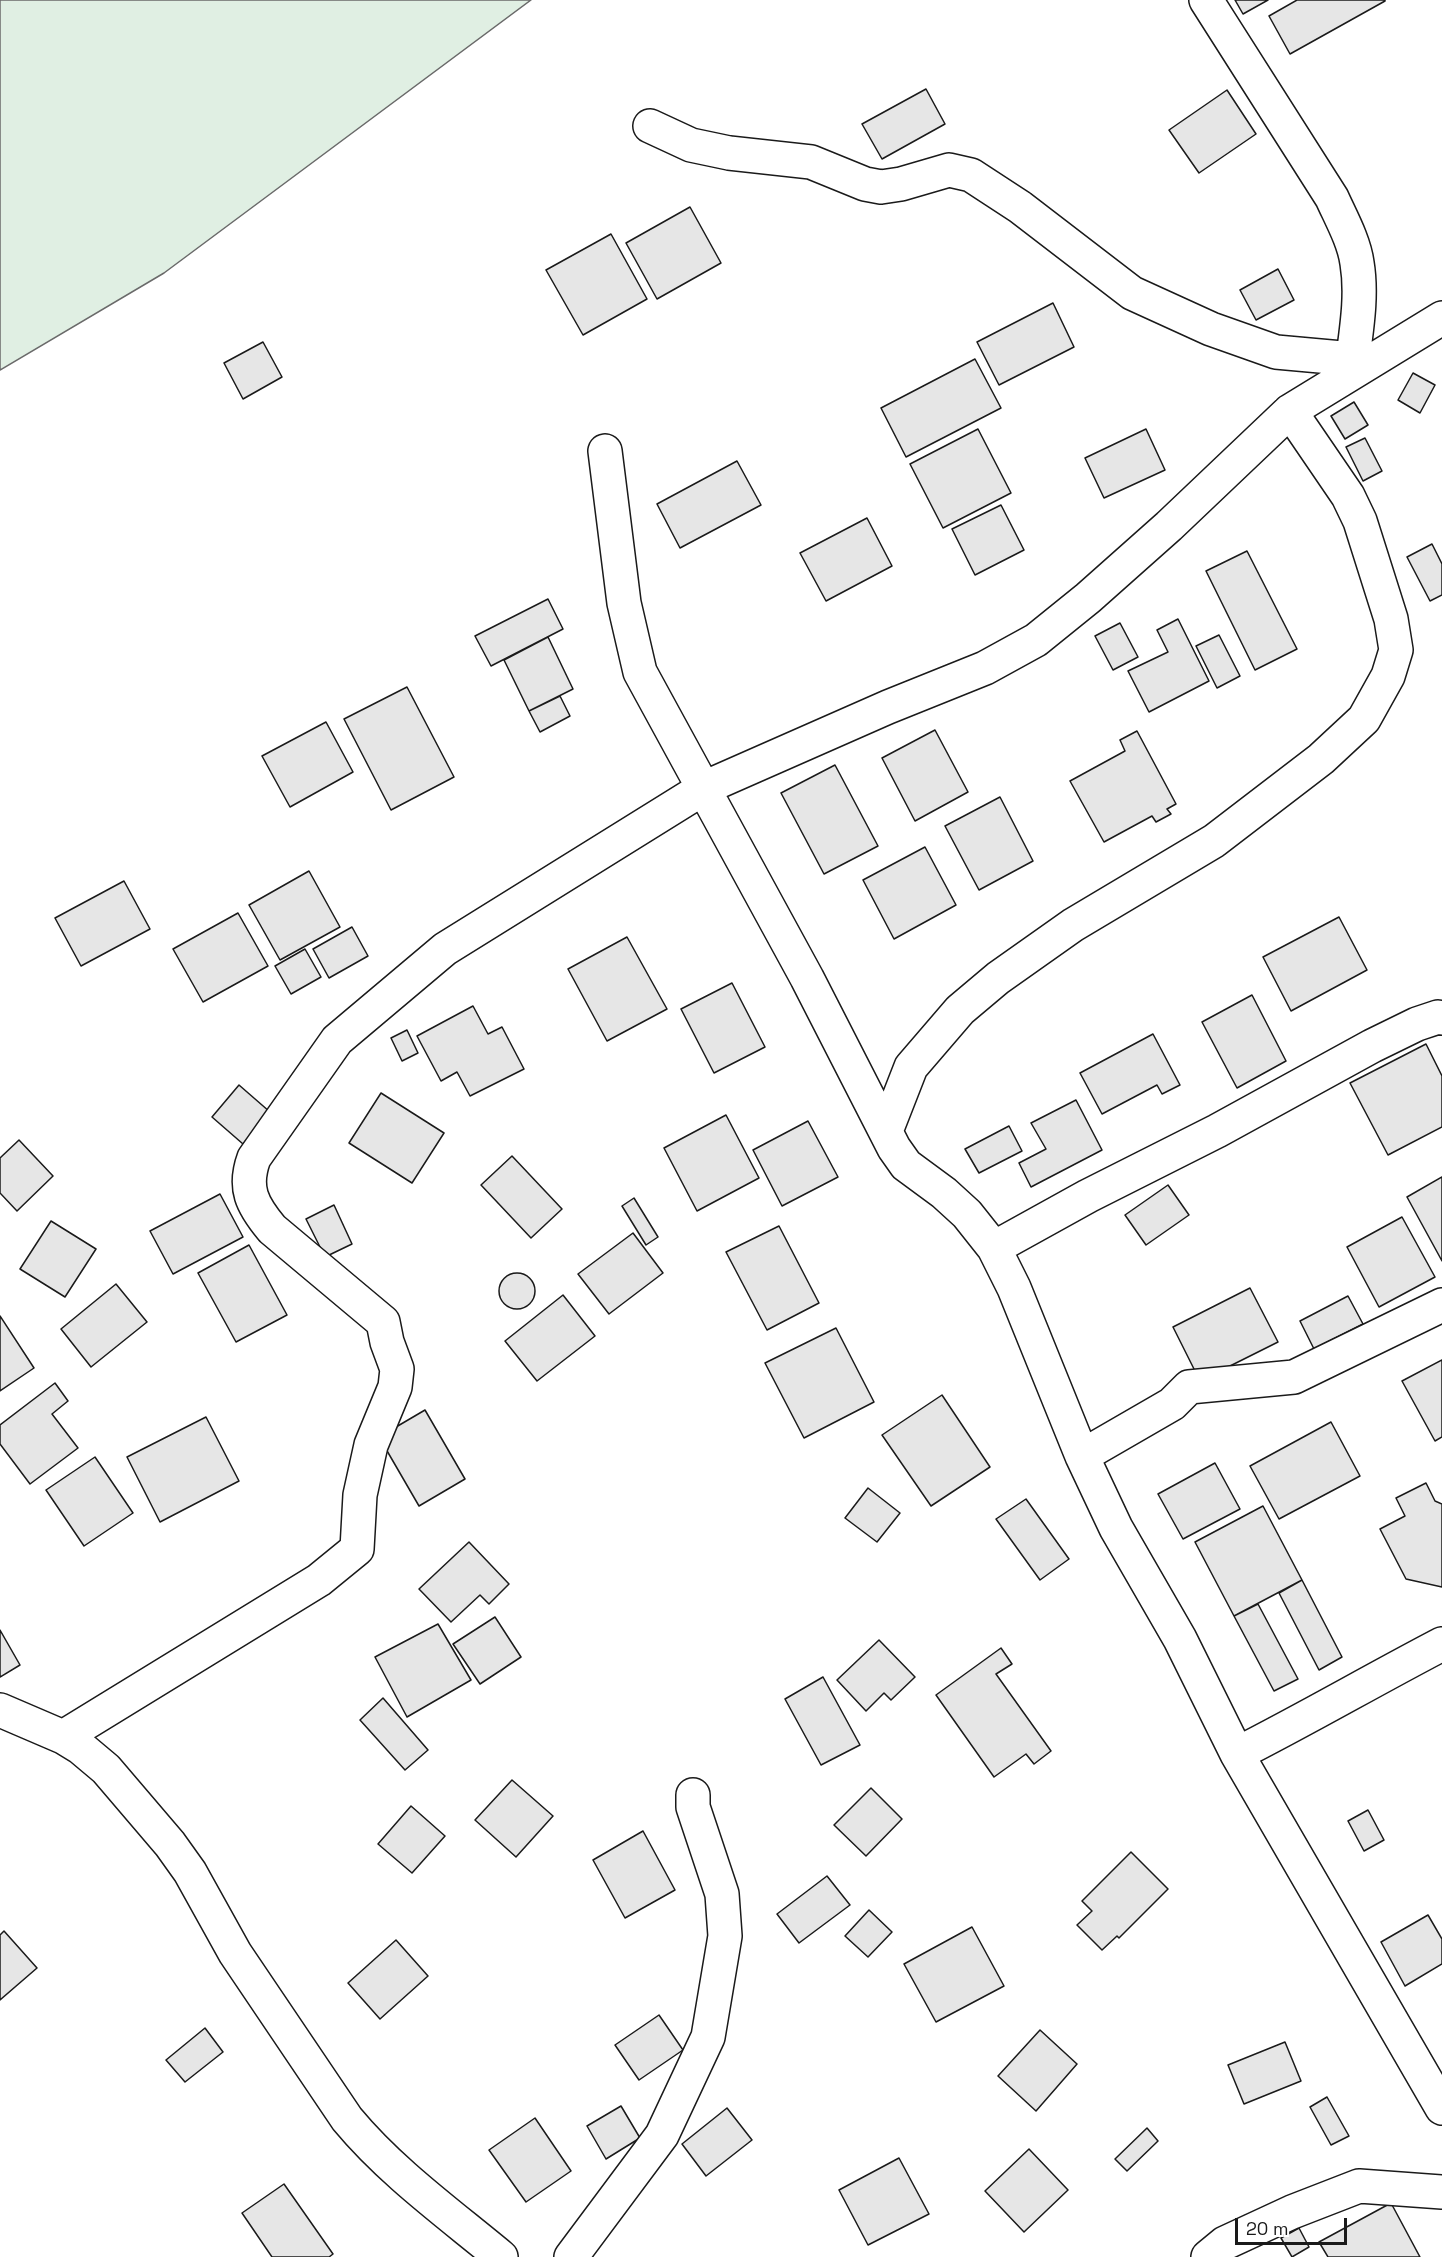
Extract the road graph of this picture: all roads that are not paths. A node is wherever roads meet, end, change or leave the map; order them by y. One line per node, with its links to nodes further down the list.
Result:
1 (1206, 0): 4 (street)
2 (650, 126): 4 (street)
3 (1442, 318): 4 (street)
4 (1352, 366): 5 (street)
5 (1290, 411): 7 (street); 9 (street)
6 (604, 451): 7 (street)
7 (704, 788): 9 (street); 15 (street)
8 (1442, 1018): 10 (street)
9 (886, 1131): 10 (street)
10 (994, 1248): 12 (street)
11 (1442, 1305): 12 (street)
12 (1082, 1456): 16 (street)
13 (1442, 1644): 16 (street)
14 (0, 1710): 15 (street)
15 (63, 1737): 20 (street)
16 (1237, 1754): 18 (street)
17 (693, 1795): 21 (street)
18 (1442, 2108)
19 (1442, 2192): 22 (street)
20 (501, 2257)
21 (571, 2257)
22 (1208, 2257)

